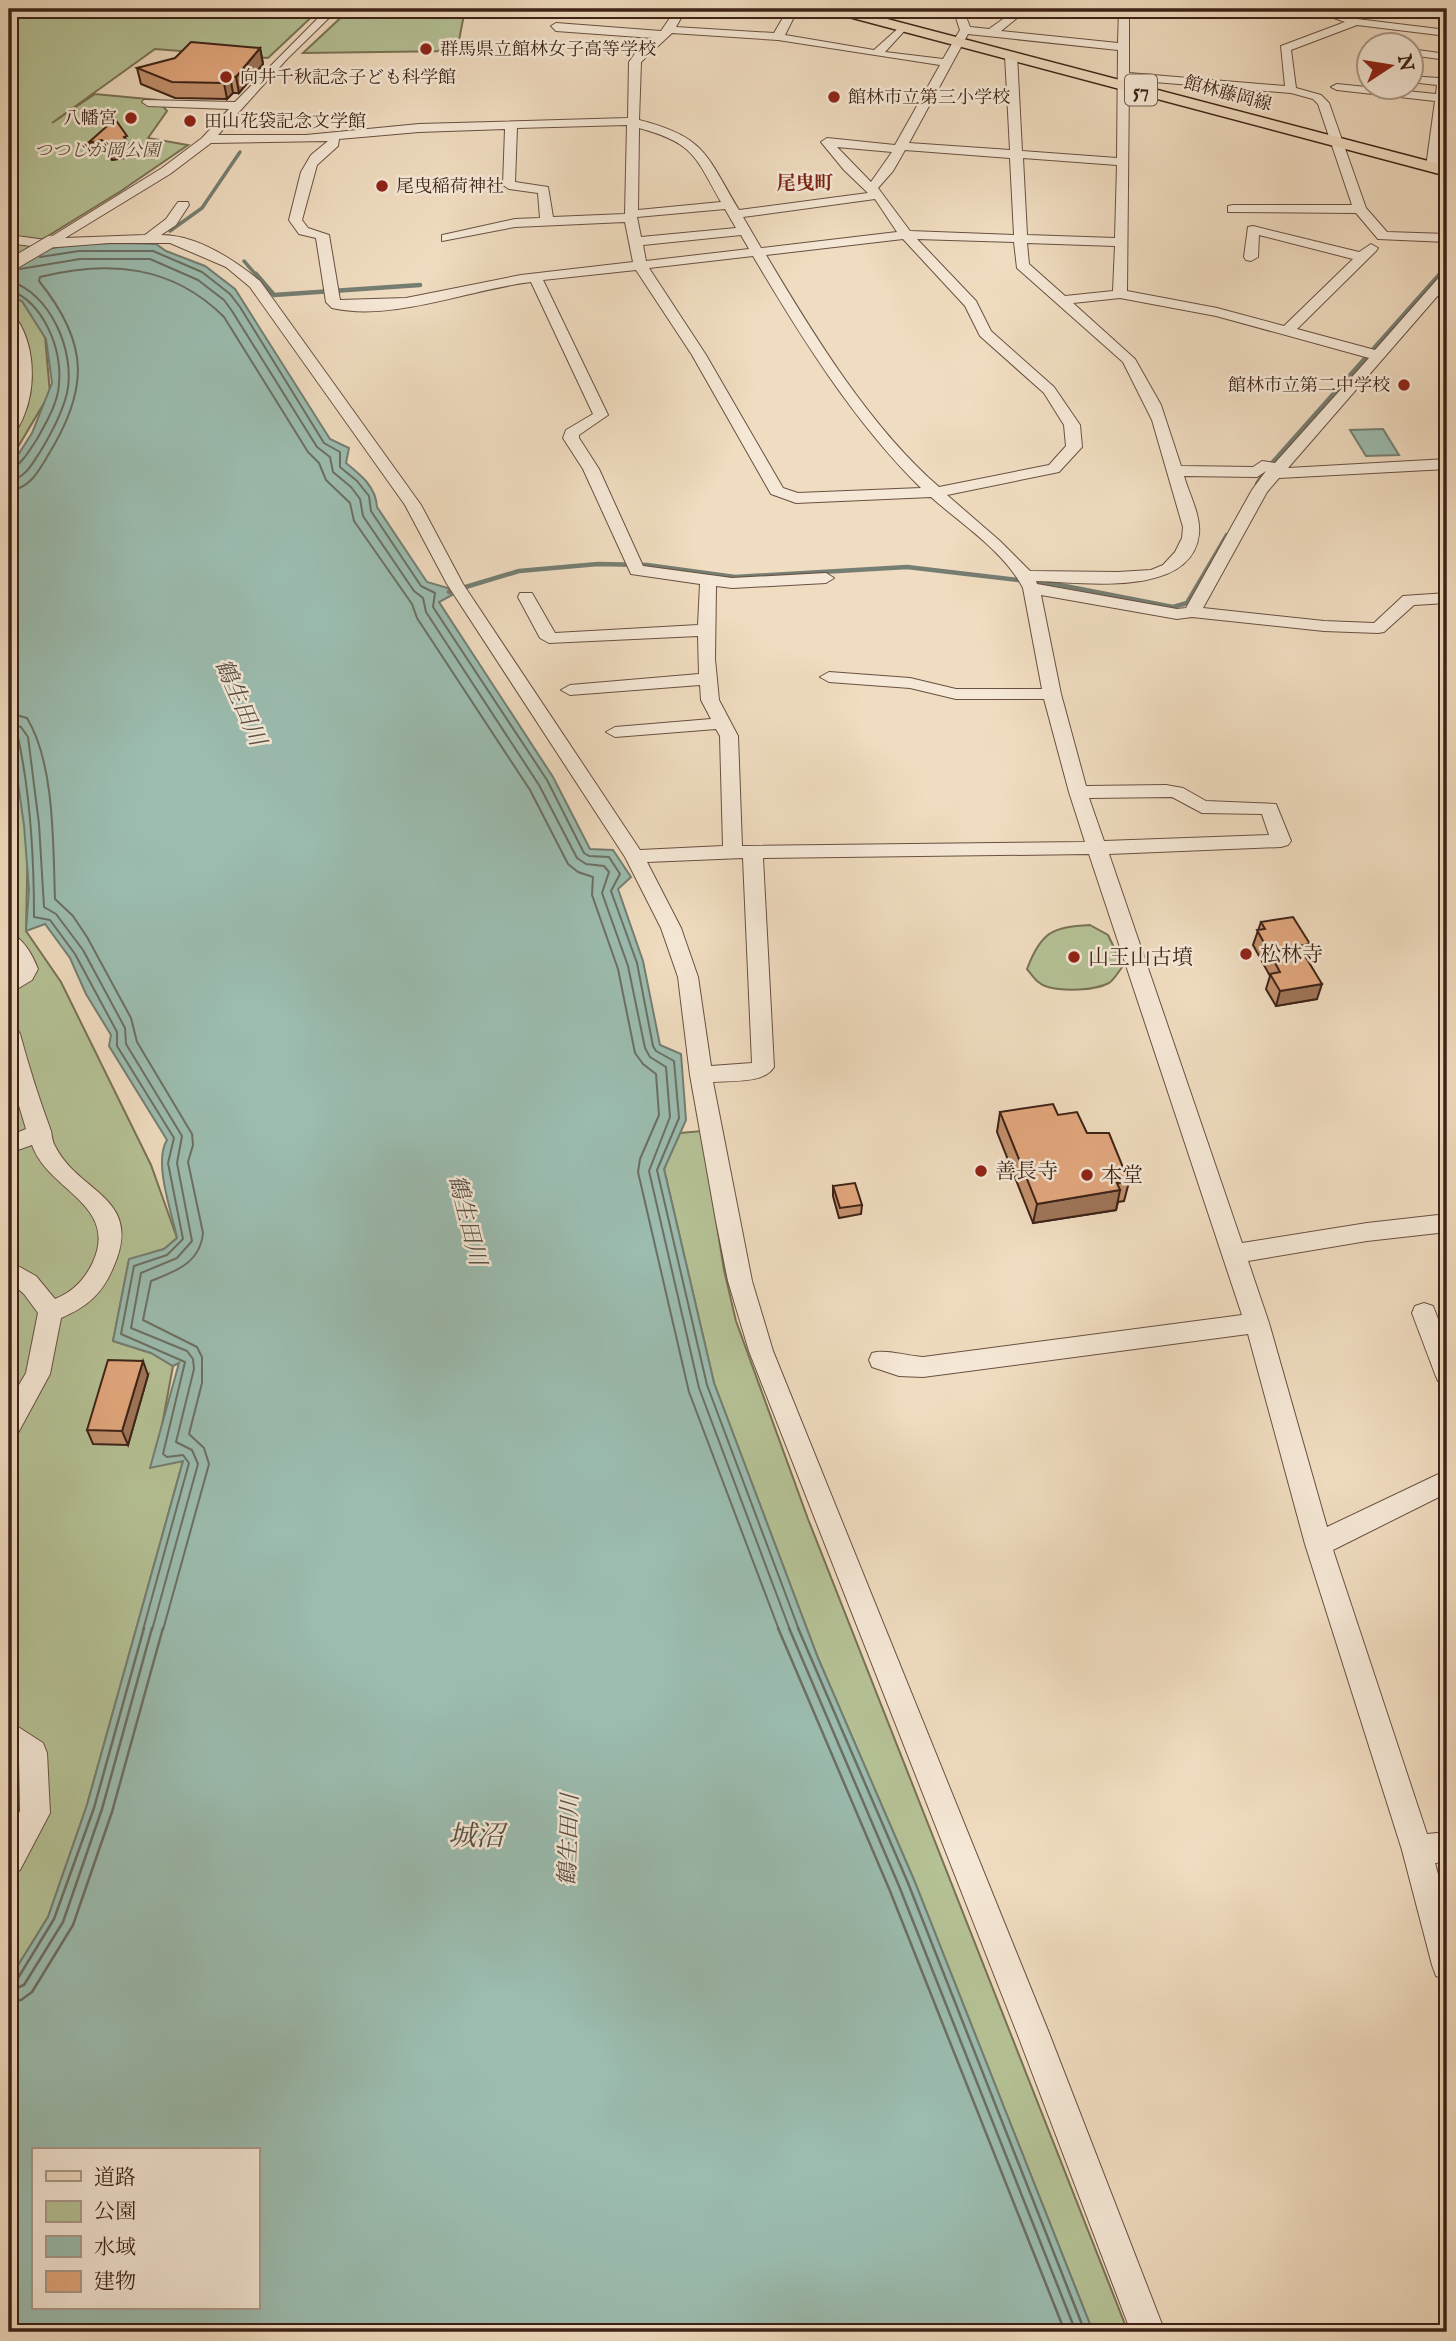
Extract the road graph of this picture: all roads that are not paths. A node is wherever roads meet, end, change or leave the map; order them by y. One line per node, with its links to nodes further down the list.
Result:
1 (333, 9): 33 (street)
2 (681, 9): 13 (street)
3 (793, 9): 17 (street)
4 (835, 9): 9 (main road, 館林藤岡線 / 57)
5 (958, 9): 16 (street)
6 (1023, 9): 14 (street)
7 (1124, 9): 18 (street)
8 (1314, 9): 10 (street)
9 (874, 13): 12 (main road, 館林藤岡線 / 57)
10 (1356, 22): 15 (street); 29 (street)
11 (556, 26): 13 (street)
12 (902, 27): 16 (main road, 館林藤岡線 / 57); 19 (street)
13 (667, 32): 17 (street); 34 (street)
14 (991, 33): 16 (street); 18 (street)
15 (1447, 33)
16 (962, 36): 21 (main road, 館林藤岡線 / 57); 23 (street)
17 (778, 37): 19 (street)
18 (1122, 47): 25 (street)
19 (877, 54): 23 (street)
20 (1424, 54): 22 (street)
21 (1011, 55): 25 (main road, 館林藤岡線 / 57); 40 (street)
22 (1447, 57)
23 (947, 63): 39 (street)
24 (1424, 79): 26 (street)
25 (1123, 80): 29 (street); 38 (main road, 館林藤岡線 / 57); 41 (street)
26 (1445, 80): 31 (street)
27 (1336, 88): 28 (street)
28 (1354, 89)
29 (1291, 90): 38 (street)
30 (1424, 96): 31 (street)
31 (1441, 98): 42 (street)
32 (148, 102): 33 (street)
33 (239, 106): 37 (street)
34 (634, 122): 35 (street); 47 (street); 48 (street)
35 (511, 124): 36 (street); 49 (street)
36 (333, 137): 37 (street); 64 (street)
37 (208, 139): 63 (street, bridge)
38 (1335, 142): 42 (main road, 館林藤岡線 / 57); 46 (street)
39 (900, 147): 40 (street); 43 (street); 43 (street)
40 (1016, 155): 41 (street); 53 (street)
41 (1122, 162): 58 (street)
42 (1440, 169)
43 (875, 191): 48 (street); 50 (street)
44 (183, 205): 52 (street)
45 (1233, 209): 46 (street)
46 (1360, 209): 51 (street)
47 (631, 216): 48 (street); 49 (street); 57 (street)
48 (736, 216): 57 (street); 59 (street)
49 (547, 222): 56 (street)
50 (906, 235): 53 (street); 59 (street); 77 (street)
51 (1383, 236): 54 (street); 61 (street)
52 (149, 238): 55 (street); 94 (street)
53 (1021, 238): 58 (street); 67 (street)
54 (1447, 238)
55 (9, 239)
56 (447, 239)
57 (635, 242): 62 (street)
58 (1121, 242): 66 (street)
59 (755, 252): 62 (street); 77 (street)
60 (1251, 257): 61 (street)
61 (1362, 257): 71 (street)
62 (640, 265): 64 (street); 77 (street)
63 (9, 267)
64 (536, 277): 79 (street)
65 (1447, 277): 69 (street)
66 (1120, 294): 67 (street); 71 (street)
67 (1061, 300): 75 (street)
68 (1447, 307): 69 (street)
69 (1420, 308): 72 (street)
70 (9, 318): 73 (street)
71 (1287, 331): 72 (street)
72 (1379, 356): 76 (street)
73 (9, 430)
74 (1447, 464): 76 (street)
75 (1176, 471): 76 (street); 80 (street)
76 (1279, 471): 83 (street)
77 (937, 492): 80 (street)
78 (825, 578): 79 (street)
79 (708, 581): 84 (street)
80 (1028, 582): 83 (street); 88 (street)
81 (526, 597): 84 (street)
82 (1447, 598): 83 (street)
83 (1192, 612)
84 (706, 630): 86 (street)
85 (829, 677): 88 (street)
86 (708, 679): 87 (street); 89 (street)
87 (570, 690)
88 (1052, 694): 91 (street)
89 (724, 723): 90 (street); 93 (street)
90 (615, 732)
91 (1078, 792): 92 (street); 92 (street)
92 (1095, 848): 93 (street); 102 (street)
93 (743, 853): 94 (street); 98 (street)
94 (635, 857): 98 (street)
95 (9, 940): 96 (street)
96 (9, 987)
97 (9, 1034): 99 (street)
98 (701, 1075): 117 (street)
99 (40, 1132): 100 (street); 104 (street)
100 (15, 1143)
101 (1447, 1223): 102 (street)
102 (1234, 1254): 106 (street)
103 (9, 1270): 104 (street)
104 (50, 1312): 109 (street)
105 (1424, 1313): 108 (street)
106 (1257, 1323): 107 (street); 111 (street)
107 (881, 1360)
108 (1447, 1374)
109 (9, 1425)
110 (1447, 1481): 111 (street)
111 (1318, 1544): 114 (street)
112 (9, 1735): 115 (street)
113 (1447, 1847): 114 (street)
114 (1417, 1850): 116 (street)
115 (9, 1860)
116 (1447, 1965)
117 (1149, 2332)

